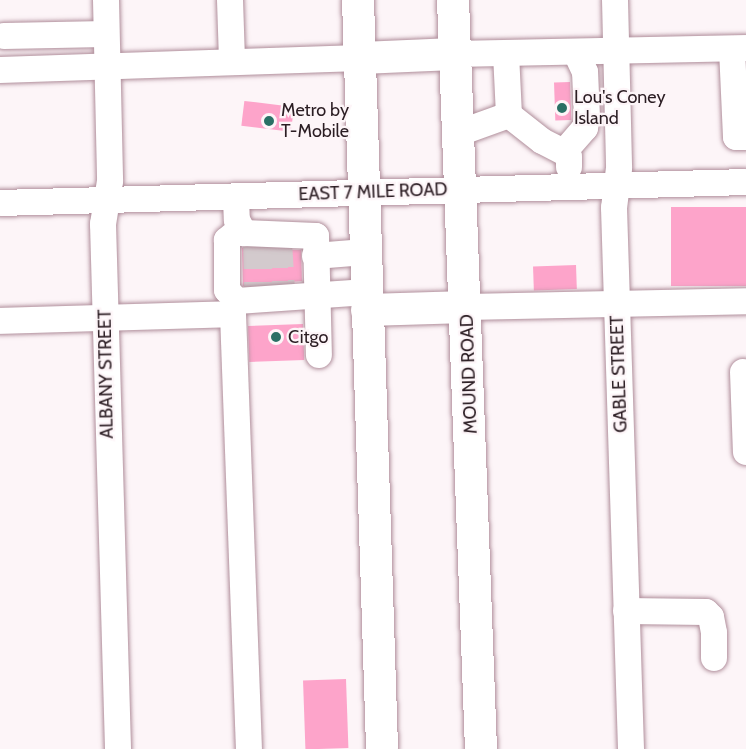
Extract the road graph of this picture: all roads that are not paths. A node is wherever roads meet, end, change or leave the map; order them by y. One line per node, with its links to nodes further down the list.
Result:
1 (106, 0): 6 (street, ALBANY STREET)
2 (230, 0): 14 (street)
3 (358, 0): 13 (main road)
4 (453, 0): 11 (main road, MOUND ROAD)
5 (615, 0): 9 (street, GABLE STREET)
6 (106, 34): 7 (street); 15 (street, ALBANY STREET)
7 (4, 36)
8 (739, 49): 9 (street); 19 (street)
9 (616, 52): 10 (street); 22 (street, GABLE STREET)
10 (576, 53): 12 (street); 20 (street)
11 (456, 54): 12 (street); 13 (main road); 18 (main road, MOUND ROAD)
12 (506, 54): 17 (street)
13 (360, 58): 14 (street); 25 (main road)
14 (232, 61): 15 (street)
15 (107, 64): 16 (street); 28 (street, ALBANY STREET)
16 (0, 70)
17 (509, 115): 18 (street); 20 (street)
18 (459, 134): 24 (main road, MOUND ROAD)
19 (746, 137)
20 (564, 152): 23 (street)
21 (746, 182): 22 (street, EAST 7 MILE ROAD)
22 (616, 185): 23 (street, EAST 7 MILE ROAD); 36 (street, GABLE STREET)
23 (569, 186): 24 (street, EAST 7 MILE ROAD)
24 (462, 189): 25 (street, EAST 7 MILE ROAD); 37 (main road, MOUND ROAD)
25 (363, 192): 26 (street, EAST 7 MILE ROAD); 31 (main road)
26 (300, 195): 27 (street, EAST 7 MILE ROAD); 30 (street)
27 (236, 197): 28 (street, EAST 7 MILE ROAD); 30 (street)
28 (105, 201): 29 (street, EAST 7 MILE ROAD); 38 (street, ALBANY STREET)
29 (0, 203)
30 (269, 237): 32 (street); 33 (street)
31 (365, 252): 32 (street); 34 (main road)
32 (315, 256): 33 (street)
33 (318, 293): 34 (street); 40 (street)
34 (367, 301): 37 (main road); 47 (main road)
35 (746, 301): 36 (street)
36 (617, 303): 37 (street); 43 (street, GABLE STREET)
37 (467, 307): 48 (main road, MOUND ROAD)
38 (105, 318): 39 (street); 45 (street, ALBANY STREET); 46 (street)
39 (0, 321)
40 (319, 356)
41 (743, 372): 42 (street)
42 (746, 452)
43 (626, 611): 44 (street); 49 (street, GABLE STREET)
44 (714, 658)
45 (118, 749)
46 (249, 749)
47 (382, 749)
48 (482, 749)
49 (631, 749)

